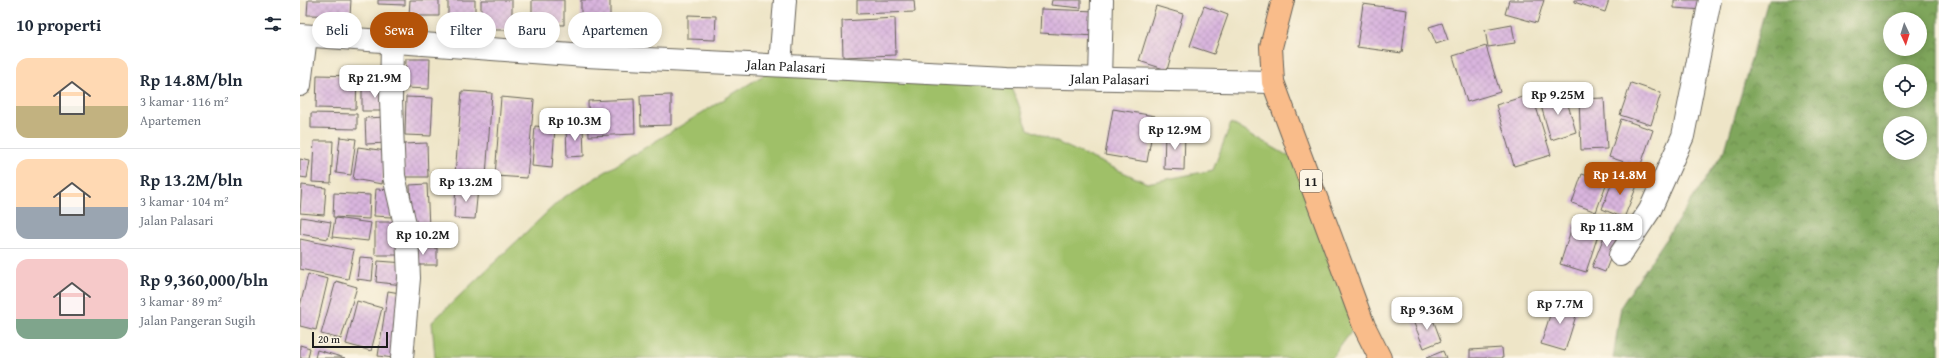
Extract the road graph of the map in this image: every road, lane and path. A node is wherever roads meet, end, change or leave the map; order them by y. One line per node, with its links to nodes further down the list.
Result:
1 (785, 0): 9 (street)
2 (1102, 0): 10 (street)
3 (1283, 0): 11 (highway, 11)
4 (1710, 0): 13 (street)
5 (303, 35): 6 (street, Jalan Palasari); 12 (street)
6 (370, 40)
7 (428, 45): 9 (street, Jalan Palasari)
8 (392, 48): 14 (street)
9 (780, 65): 10 (street, Jalan Palasari)
10 (1100, 79): 11 (street, Jalan Palasari)
11 (1273, 82): 15 (highway, 11)
12 (300, 85)
13 (1620, 255)
14 (402, 358)
15 (1380, 358)

